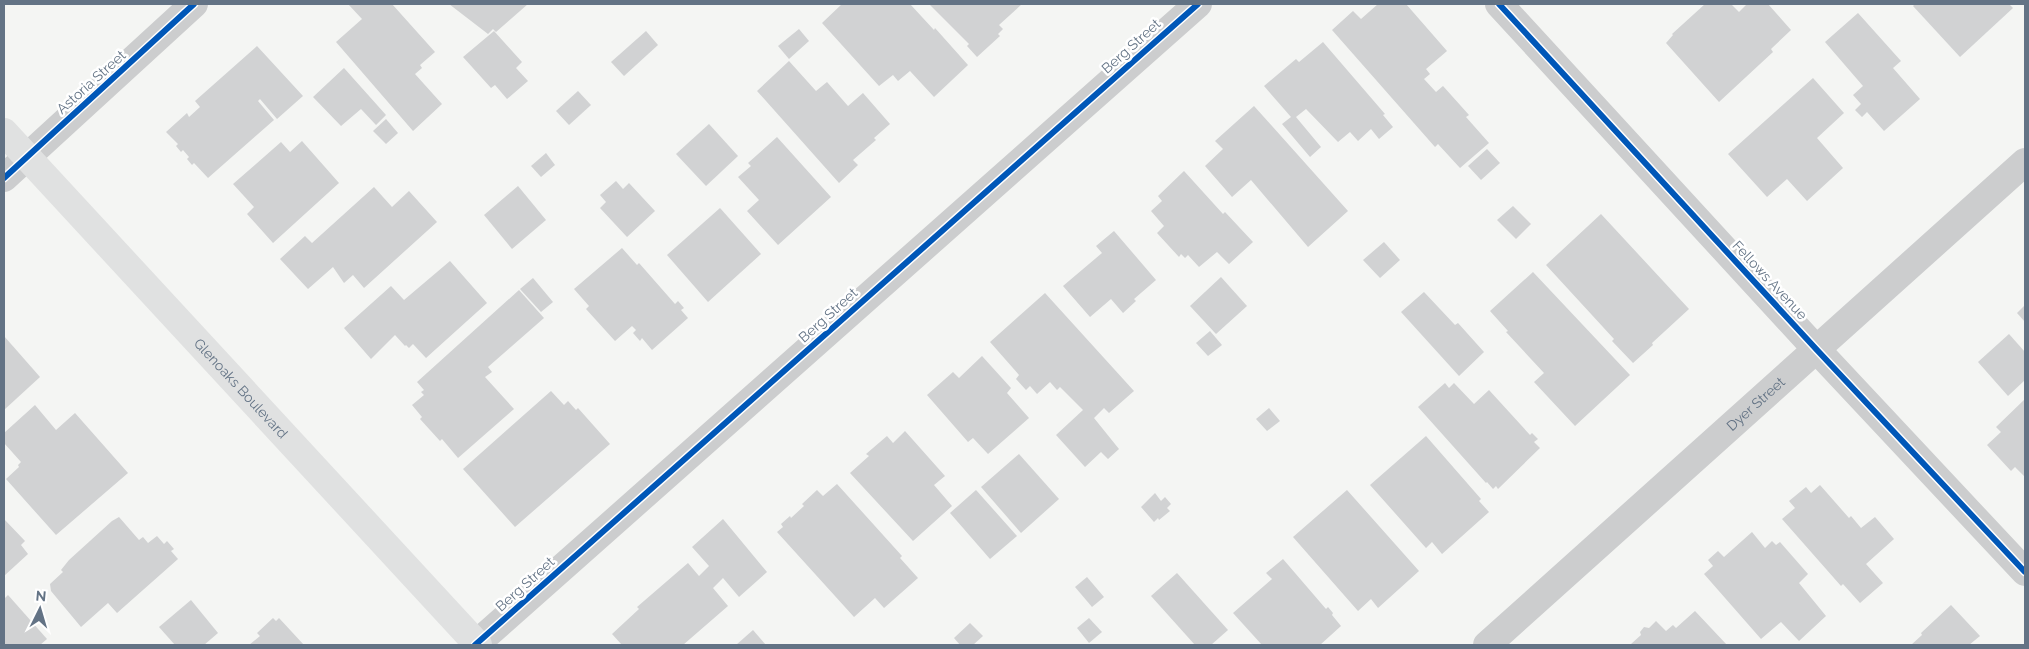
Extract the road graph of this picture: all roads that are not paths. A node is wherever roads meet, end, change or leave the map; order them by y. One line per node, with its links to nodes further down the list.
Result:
1 (194, 4): 5 (street, Astoria Street)
2 (1198, 4): 10 (street, Berg Street)
3 (1499, 4): 8 (street, Fellows Avenue)
4 (4, 132): 5 (main road, Glenoaks Boulevard)
5 (27, 157): 7 (street, Astoria Street); 10 (main road, Glenoaks Boulevard)
6 (2025, 162): 8 (street, Dyer Street)
7 (4, 178)
8 (1817, 350): 9 (street, Fellows Avenue); 11 (street, Dyer Street)
9 (2025, 572)
10 (476, 645)
11 (1487, 645)

